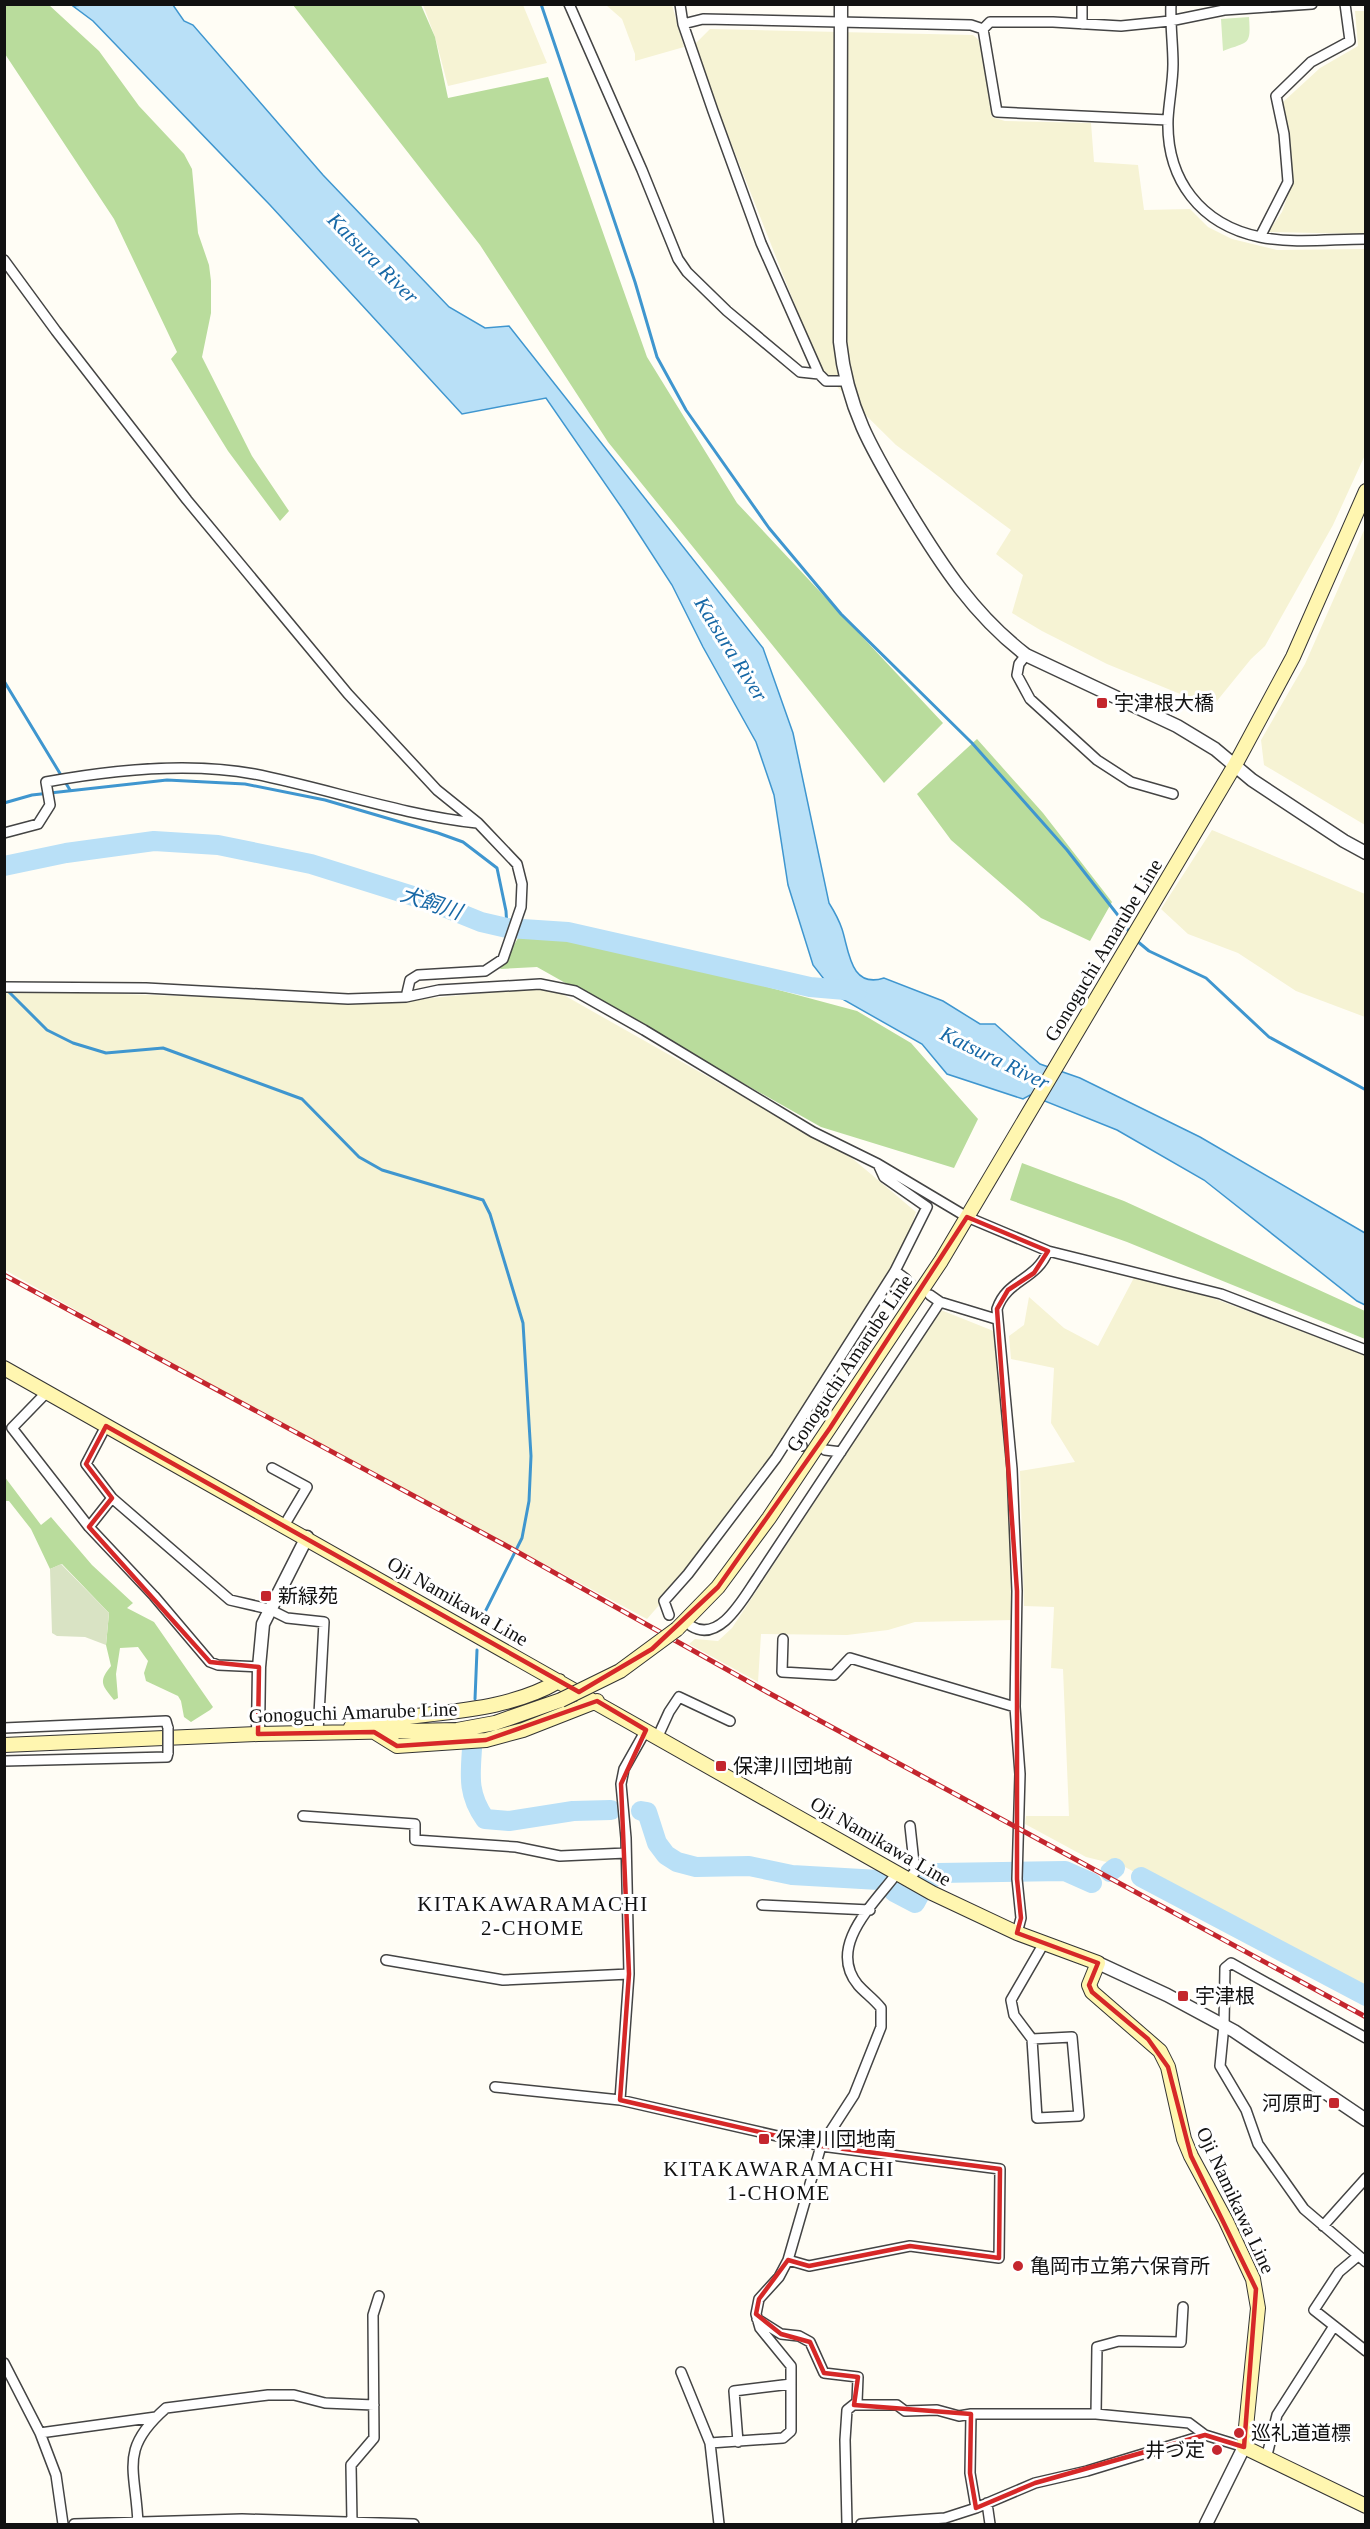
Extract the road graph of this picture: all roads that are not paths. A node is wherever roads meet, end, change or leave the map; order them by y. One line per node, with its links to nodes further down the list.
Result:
1 (569, 4): 18 (street)
2 (680, 4): 11 (street)
3 (841, 4): 9 (street)
4 (1082, 4): 12 (street)
5 (1171, 4): 10 (street)
6 (1312, 4): 8 (street)
7 (1345, 4): 15 (street)
8 (1289, 6): 10 (street)
9 (841, 21): 11 (street); 13 (street); 19 (street)
10 (1170, 21): 12 (street); 14 (street)
11 (683, 24): 18 (street)
12 (1082, 24): 13 (street)
13 (983, 29): 14 (street)
14 (1168, 120): 15 (street)
15 (1260, 237): 16 (street)
16 (1365, 238)
17 (4, 260): 24 (street)
18 (819, 374): 19 (street)
19 (845, 381): 21 (street)
20 (1365, 491): 22 (main road, Gonoguchi Amarube Line)
21 (1026, 655): 22 (street); 23 (street)
22 (1235, 765): 26 (street); 30 (main road, Gonoguchi Amarube Line)
23 (1173, 794)
24 (478, 823): 25 (street); 28 (street)
25 (4, 833)
26 (1365, 853)
27 (4, 987): 28 (street)
28 (406, 997): 29 (street)
29 (878, 1164): 30 (street); 32 (street)
30 (967, 1218): 31 (street); 52 (main road, Gonoguchi Amarube Line)
31 (1048, 1251): 36 (street); 37 (street)
32 (895, 1271): 33 (street); 41 (street)
33 (906, 1279)
34 (930, 1295): 35 (street)
35 (940, 1302): 36 (street); 44 (street)
36 (996, 1319): 57 (street)
37 (1365, 1350)
38 (4, 1368): 39 (main road, Oji Namikawa Line)
39 (47, 1392): 40 (main road, Oji Namikawa Line); 48 (street)
40 (106, 1426): 46 (street); 47 (main road, Oji Namikawa Line)
41 (786, 1442): 42 (street); 51 (street)
42 (802, 1446)
43 (825, 1450): 44 (street)
44 (841, 1452): 52 (street)
45 (272, 1468): 47 (street)
46 (112, 1498): 48 (street); 50 (street)
47 (285, 1524): 49 (main road, Oji Namikawa Line)
48 (89, 1527): 54 (street)
49 (307, 1537): 50 (street); 55 (main road, Oji Namikawa Line)
50 (269, 1609): 54 (street); 61 (street)
51 (669, 1615)
52 (684, 1628): 60 (main road, Gonoguchi Amarube Line, bridge)
53 (783, 1639): 57 (street)
54 (259, 1667): 63 (street)
55 (559, 1681): 56 (main road, Oji Namikawa Line); 61 (main road)
56 (597, 1701): 60 (main road); 62 (main road, Oji Namikawa Line)
57 (1015, 1707): 72 (street)
58 (730, 1721): 62 (street)
59 (4, 1728): 65 (street, bridge)
60 (374, 1732): 61 (main road, Gonoguchi Amarube Line)
61 (324, 1733): 63 (main road, Gonoguchi Amarube Line)
62 (652, 1733): 68 (street); 69 (main road, Oji Namikawa Line)
63 (258, 1734): 64 (main road, Gonoguchi Amarube Line)
64 (4, 1745)
65 (4, 1761)
66 (303, 1816): 68 (street)
67 (910, 1826): 69 (street)
68 (626, 1853): 76 (street)
69 (906, 1879): 71 (street); 72 (main road, Oji Namikawa Line)
70 (762, 1905): 71 (street)
71 (870, 1910): 83 (street)
72 (1017, 1933): 73 (main road, Oji Namikawa Line)
73 (1044, 1943): 75 (main road, Oji Namikawa Line); 79 (street)
74 (386, 1960): 76 (street)
75 (1098, 1963): 77 (street); 105 (main road, Oji Namikawa Line)
76 (629, 1974): 81 (street)
77 (1224, 2025): 78 (street); 82 (street); 85 (street)
78 (1365, 2038)
79 (1032, 2039): 79 (street)
80 (495, 2087): 81 (street)
81 (620, 2100): 83 (street)
82 (1365, 2120)
83 (821, 2146): 87 (street); 87 (street)
84 (1364, 2182): 85 (street)
85 (1323, 2226): 86 (street)
86 (1362, 2259): 91 (street)
87 (788, 2260): 90 (street)
88 (379, 2296): 96 (street)
89 (1183, 2307): 99 (street)
90 (758, 2319): 95 (street); 97 (street)
91 (1334, 2326): 92 (street); 106 (street)
92 (1365, 2351)
93 (4, 2363): 101 (street)
94 (681, 2372): 104 (street)
95 (791, 2384): 103 (street); 103 (street)
96 (374, 2405): 100 (street); 111 (street)
97 (854, 2405): 98 (street); 117 (street)
98 (971, 2414): 99 (street); 109 (street)
99 (1096, 2414): 102 (street)
100 (156, 2417): 101 (street); 114 (street)
101 (40, 2433): 112 (street)
102 (1205, 2435): 105 (street); 107 (street)
103 (738, 2442): 104 (street)
104 (710, 2443): 116 (street)
105 (1244, 2447): 106 (main road); 120 (street)
106 (1266, 2459): 108 (main road)
107 (987, 2503): 109 (street); 119 (street)
108 (1365, 2506)
109 (976, 2508): 118 (street)
110 (312, 2522): 111 (street); 114 (street)
111 (352, 2522): 115 (street)
112 (63, 2524)
113 (74, 2524): 114 (street)
114 (138, 2524)
115 (414, 2524)
116 (719, 2524)
117 (847, 2524)
118 (861, 2524)
119 (990, 2524)
120 (1207, 2524)

